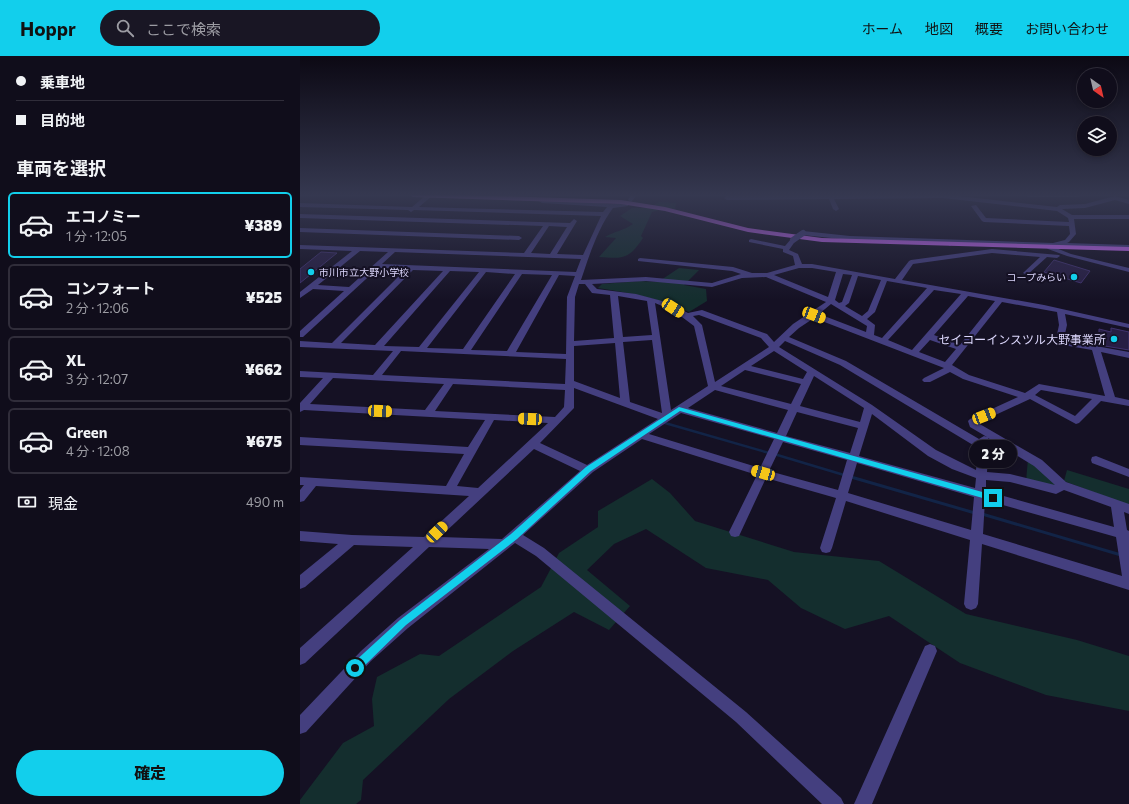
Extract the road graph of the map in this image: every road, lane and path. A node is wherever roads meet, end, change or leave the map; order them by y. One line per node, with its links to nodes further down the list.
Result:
1 (300, 230): 11 (street)
2 (388, 230): 12 (street)
3 (508, 230): 13 (street)
4 (516, 230): 14 (street)
5 (536, 230): 14 (street)
6 (543, 230): 25 (street)
7 (568, 230): 26 (street)
8 (597, 230): 28 (street)
9 (748, 230): 17 (main road)
10 (1073, 230): 18 (street)
11 (321, 231): 12 (street); 19 (street)
12 (384, 233): 16 (street)
13 (502, 238): 14 (street); 16 (street)
14 (519, 239): 25 (street); 32 (street)
15 (752, 241): 20 (street)
16 (436, 243): 24 (street); 32 (street)
17 (950, 243): 18 (street); 20 (street, bridge)
18 (1052, 246): 21 (main road); 22 (street); 31 (street)
19 (300, 247): 23 (street)
20 (786, 248): 34 (street)
21 (1099, 248): 22 (main road); 31 (street)
22 (1129, 248)
23 (358, 249): 24 (street); 51 (street)
24 (394, 250): 33 (street)
25 (527, 254): 26 (street)
26 (553, 255): 28 (street)
27 (1045, 255): 29 (street); 44 (street); 48 (street)
28 (585, 256): 43 (street)
29 (1057, 256)
30 (640, 260): 45 (street)
31 (1091, 260): 38 (street)
32 (472, 261): 36 (street); 37 (street)
33 (375, 266): 35 (street); 53 (street)
34 (799, 266): 39 (street); 46 (street)
35 (411, 268): 36 (street); 75 (street)
36 (448, 269): 77 (street)
37 (484, 270): 40 (street); 81 (street)
38 (1129, 270)
39 (840, 271): 42 (street); 59 (street)
40 (520, 272): 41 (street); 82 (street)
41 (557, 273): 43 (street); 84 (street)
42 (856, 273): 47 (street); 60 (street)
43 (579, 274): 49 (street)
44 (1027, 274)
45 (751, 275): 46 (street); 50 (street)
46 (767, 275): 59 (street)
47 (885, 278): 48 (street); 64 (street)
48 (898, 280): 52 (street)
49 (577, 282): 50 (street); 74 (street)
50 (588, 282): 54 (street)
51 (311, 287): 53 (street); 56 (street)
52 (932, 287): 55 (street); 72 (street)
53 (351, 289): 66 (street)
54 (614, 293): 57 (street); 71 (street)
55 (965, 294): 58 (street); 68 (street)
56 (300, 296)
57 (652, 300): 63 (street); 69 (street)
58 (1000, 300): 61 (street); 78 (street)
59 (831, 301): 60 (street); 62 (street)
60 (839, 306): 64 (street)
61 (1061, 311): 65 (street); 79 (street)
62 (814, 315): 67 (street); 70 (street)
63 (686, 316): 76 (street); 97 (street)
64 (862, 320): 67 (street)
65 (1129, 326)
66 (300, 335)
67 (870, 336): 72 (street)
68 (928, 336): 78 (street); 83 (street)
69 (656, 337): 71 (street); 109 (street)
70 (784, 338): 76 (street); 117 (street)
71 (619, 340): 74 (street); 101 (street)
72 (883, 341): 83 (street)
73 (300, 344): 75 (street)
74 (570, 344): 86 (street)
75 (334, 346): 77 (street)
76 (774, 347): 87 (street); 89 (street)
77 (377, 348): 80 (street)
78 (961, 348): 88 (street)
79 (1096, 348): 85 (street); 100 (street)
80 (399, 349): 81 (street); 92 (street)
81 (421, 350): 82 (street)
82 (465, 352): 84 (street)
83 (914, 353): 88 (street)
84 (510, 354): 86 (street)
85 (1129, 355)
86 (570, 356): 96 (street)
87 (744, 367): 95 (street); 97 (street)
88 (949, 367): 93 (street); 98 (street)
89 (812, 370): 95 (street); 103 (street)
90 (300, 374): 91 (street)
91 (331, 375): 92 (street); 104 (street)
92 (376, 377): 94 (street)
93 (927, 380)
94 (451, 381): 96 (street); 107 (street)
95 (806, 383): 105 (street)
96 (570, 385): 101 (street); 110 (street)
97 (714, 387): 105 (street); 106 (street)
98 (1028, 396): 99 (street); 99 (street); 112 (street)
99 (1100, 397): 100 (street)
100 (1111, 399): 102 (street)
101 (625, 402): 109 (street)
102 (1129, 403)
103 (869, 407): 111 (street); 124 (street)
104 (301, 408): 107 (street)
105 (794, 408): 111 (street); 114 (street)
106 (679, 409): 109 (street); 114 (street)
107 (428, 414): 108 (street)
108 (491, 417): 110 (street); 118 (street)
109 (666, 418): 113 (street)
110 (557, 420): 116 (street)
111 (862, 426): 119 (street)
112 (985, 431): 117 (street); 127 (street)
113 (640, 435): 121 (street); 122 (street)
114 (780, 437): 119 (street); 122 (street)
115 (300, 441): 118 (street)
116 (533, 444): 121 (street); 129 (street)
117 (983, 446): 124 (street)
118 (472, 451): 128 (street)
119 (853, 458): 130 (street); 131 (street)
120 (1096, 460): 123 (street)
121 (588, 470): 139 (street)
122 (763, 473): 131 (street); 134 (street)
123 (1129, 473)
124 (981, 476): 127 (street); 130 (street)
125 (300, 481): 126 (street)
126 (313, 482): 128 (street); 132 (street)
127 (1062, 485): 133 (street)
128 (449, 490): 129 (street)
129 (478, 492): 140 (street)
130 (979, 494): 135 (street); 137 (street)
131 (841, 495): 137 (street); 141 (street)
132 (300, 498)
133 (1123, 507): 135 (street)
134 (735, 532)
135 (1125, 535): 142 (street)
136 (300, 536): 138 (street)
137 (976, 537): 144 (street); 145 (street)
138 (352, 540): 140 (street); 143 (street)
139 (509, 540): 140 (street); 148 (street); 149 (street)
140 (427, 542): 147 (street)
141 (826, 548)
142 (1129, 580)
143 (300, 583)
144 (1129, 584)
145 (971, 604)
146 (930, 651): 150 (street)
147 (300, 658)
148 (300, 726)
149 (835, 804)
150 (863, 804)

